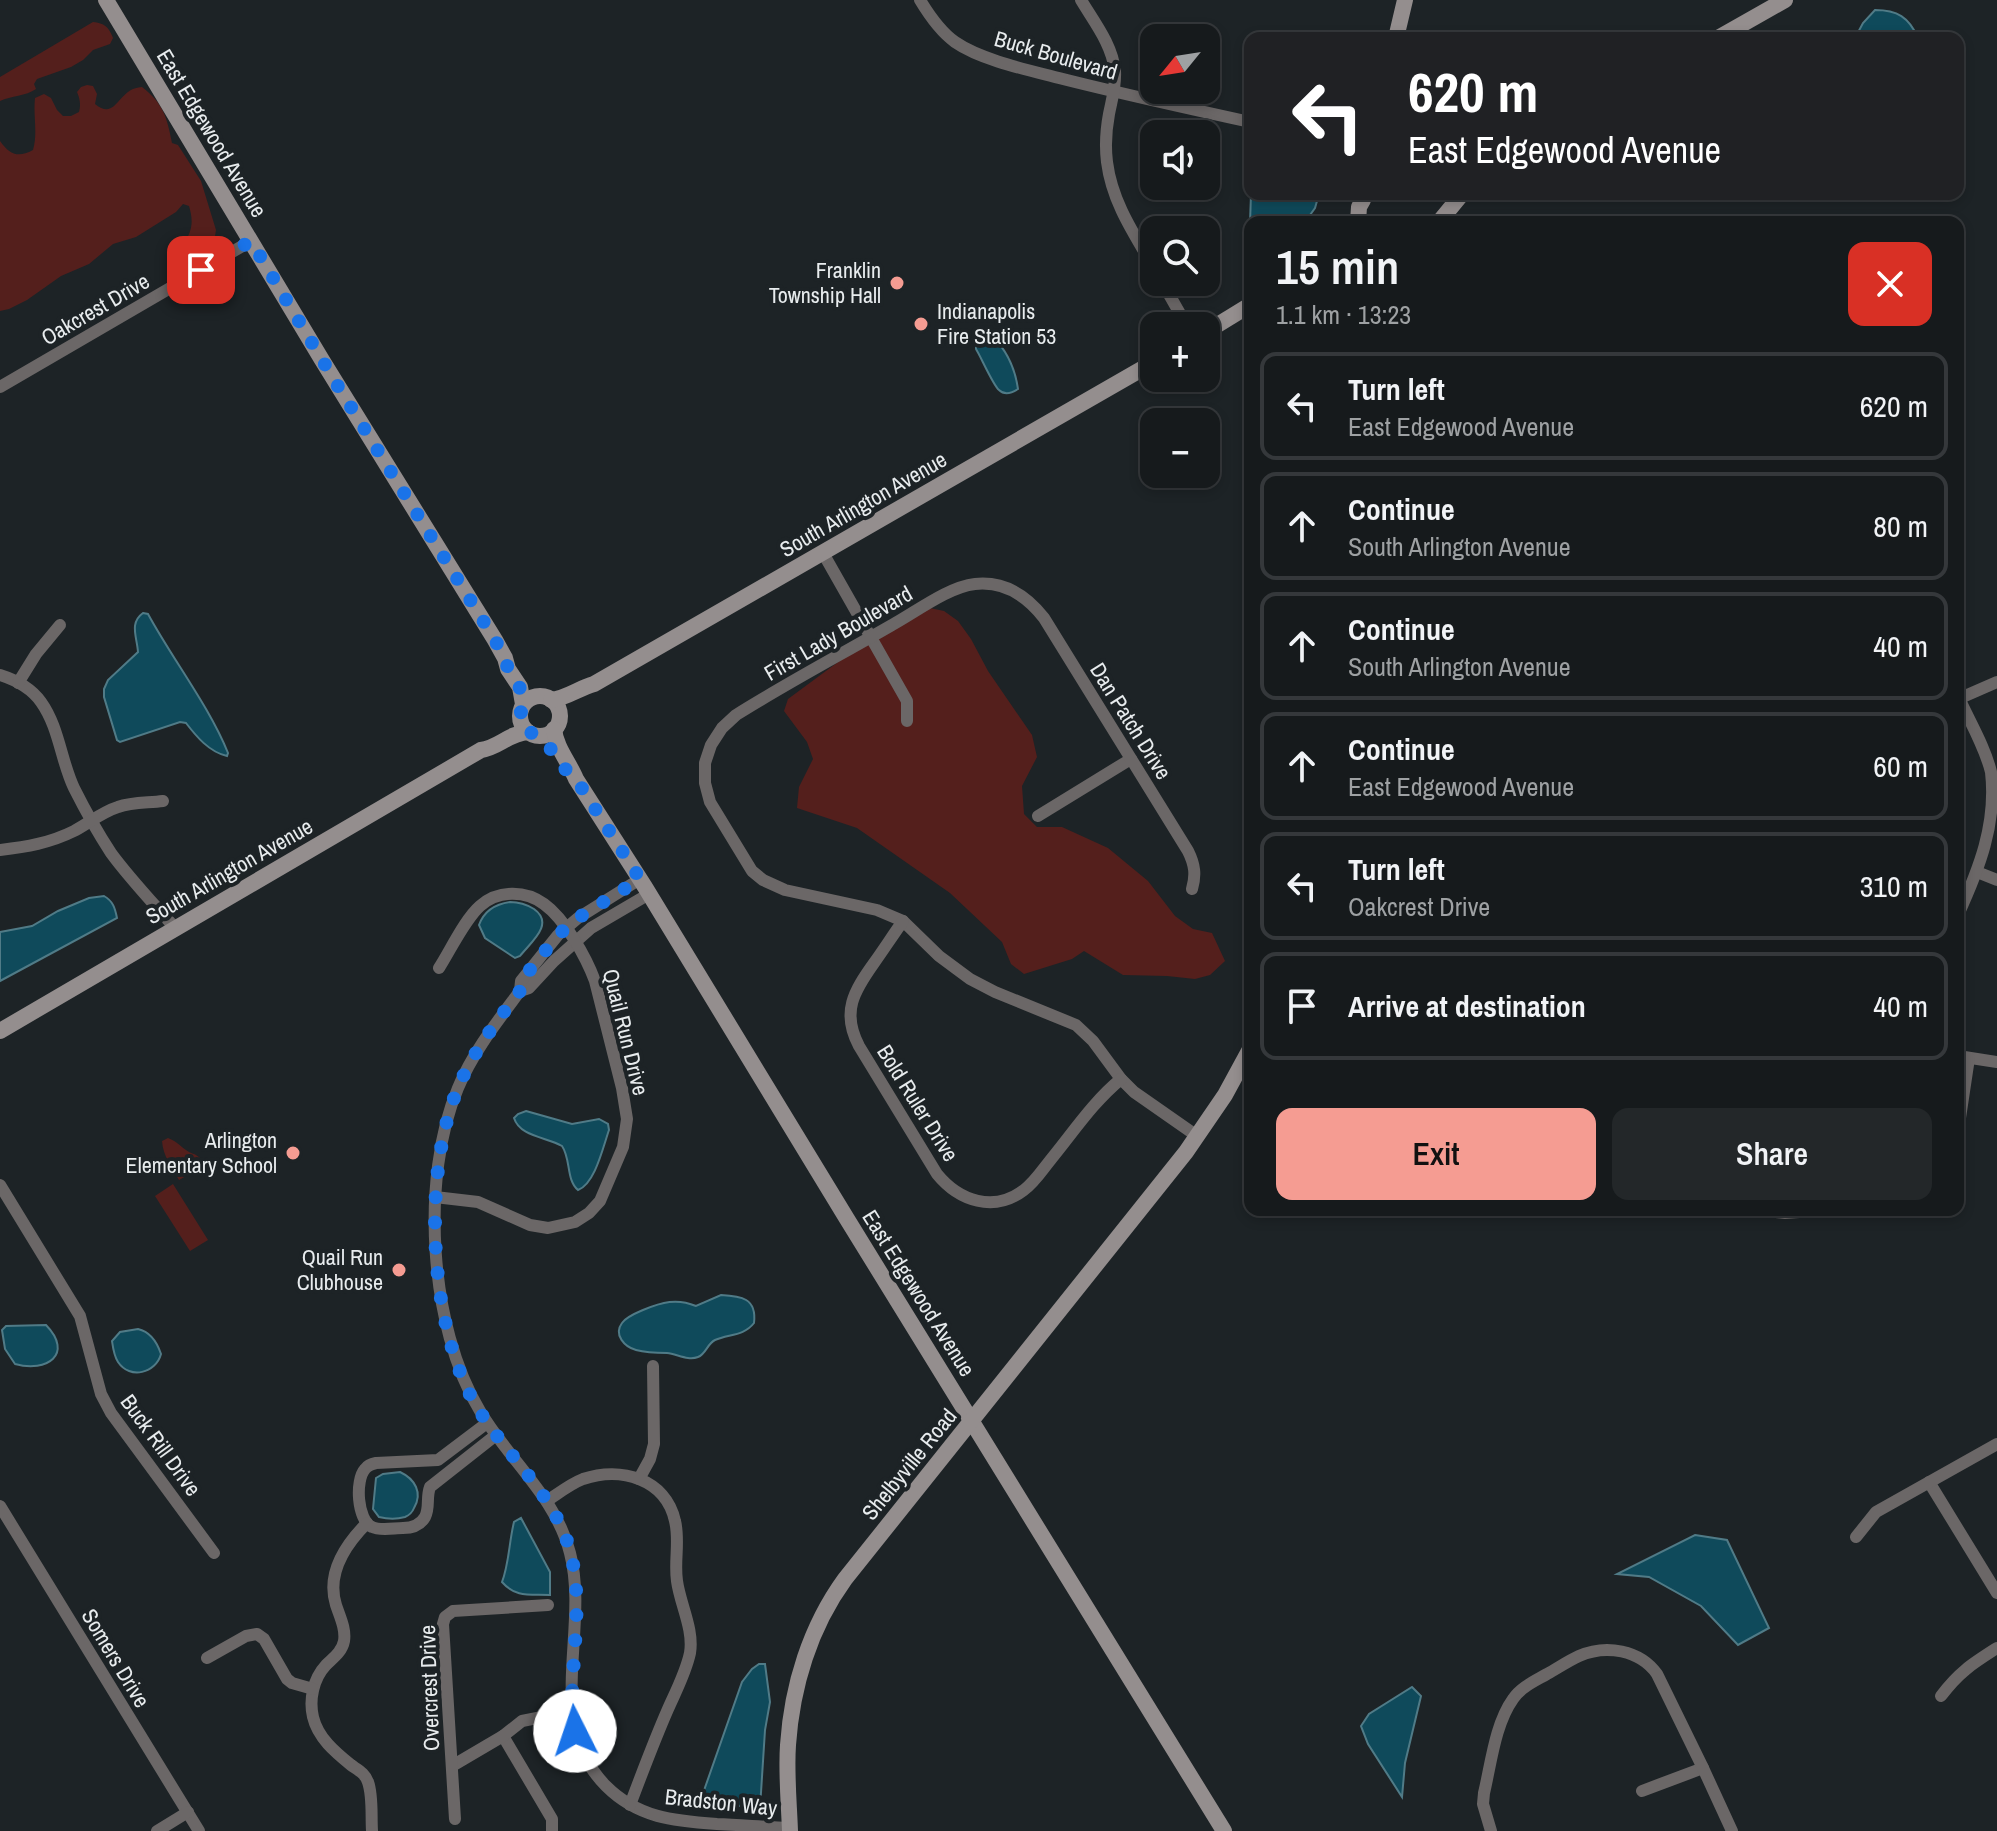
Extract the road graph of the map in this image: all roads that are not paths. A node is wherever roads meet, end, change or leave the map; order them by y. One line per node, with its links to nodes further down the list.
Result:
1 (106, 0): 12 (main road, East Edgewood Avenue)
2 (920, 0): 8 (street, Buck Boulevard)
3 (1081, 0): 8 (street)
4 (1405, 0): 6 (main road)
5 (1785, 0): 7 (main road)
6 (1397, 32)
7 (1729, 32)
8 (1114, 92): 9 (street, Buck Boulevard); 13 (street)
9 (1244, 121)
10 (1457, 200): 11 (main road)
11 (1444, 216)
12 (251, 241): 17 (street, Oakcrest Drive); 22 (main road, East Edgewood Avenue)
13 (1140, 244)
14 (1244, 309): 15 (main road)
15 (1220, 323)
16 (1140, 370): 18 (main road, South Arlington Avenue)
17 (0, 387)
18 (823, 553): 21 (street); 26 (main road, South Arlington Avenue)
19 (1009, 589): 21 (street, First Lady Boulevard); 35 (street, Dan Patch Drive)
20 (60, 625): 25 (street)
21 (872, 637): 31 (street); 47 (street, First Lady Boulevard)
22 (505, 658): 28 (main road); 29 (main road)
23 (0, 675): 25 (street)
24 (1997, 682): 27 (street)
25 (18, 683): 39 (street)
26 (594, 684): 28 (main road, South Arlington Avenue); 32 (main road, South Arlington Avenue)
27 (1964, 697)
28 (546, 698): 29 (main road); 32 (main road)
29 (522, 709): 33 (main road); 34 (main road, South Arlington Avenue)
30 (1964, 709): 41 (street)
31 (907, 721)
32 (557, 723): 33 (main road); 36 (main road)
33 (532, 733): 34 (main road, South Arlington Avenue); 36 (main road)
34 (481, 750): 48 (main road, South Arlington Avenue)
35 (1131, 759): 38 (street); 44 (street, Dan Patch Drive)
36 (576, 779): 42 (main road, East Edgewood Avenue)
37 (163, 801): 39 (street)
38 (1038, 816)
39 (92, 820): 40 (street); 48 (street)
40 (0, 850)
41 (1977, 872): 43 (street); 46 (street)
42 (640, 879): 45 (main road, East Edgewood Avenue); 49 (street, Bradston Way)
43 (1997, 880)
44 (1192, 889)
45 (649, 894): 49 (street, Bradston Way); 60 (main road, East Edgewood Avenue)
46 (1964, 901)
47 (903, 921): 55 (street); 55 (street, Bold Ruler Drive)
48 (175, 928): 51 (main road, South Arlington Avenue)
49 (570, 935): 50 (street, Quail Run Drive); 58 (street, Bradston Way); 58 (street, Quail Run Drive)
50 (439, 968)
51 (0, 1031)
52 (1964, 1057): 54 (street)
53 (1244, 1060): 56 (main road, Shelbyville Road)
54 (1997, 1062)
55 (1121, 1079): 56 (street)
56 (1197, 1136): 60 (main road, Shelbyville Road)
57 (0, 1185): 70 (street, Buck Rill Drive)
58 (435, 1197): 61 (street, Bradston Way)
59 (653, 1366): 64 (street)
60 (972, 1420): 87 (main road, Shelbyville Road); 92 (main road, East Edgewood Avenue)
61 (487, 1423): 62 (street, Bradston Way); 68 (street)
62 (496, 1435): 66 (street, Bradston Way); 68 (street)
63 (1997, 1444): 65 (street)
64 (639, 1479): 66 (street); 82 (street)
65 (1929, 1482): 69 (street); 71 (street)
66 (547, 1501): 77 (street, Bradston Way)
67 (0, 1506): 83 (street, Somers Drive)
68 (367, 1523): 75 (street)
69 (1856, 1537)
70 (214, 1553)
71 (1997, 1593)
72 (548, 1605): 79 (street, Overcrest Drive)
73 (1997, 1648): 76 (street)
74 (207, 1658): 75 (street)
75 (313, 1689): 90 (street)
76 (1941, 1696)
77 (572, 1711): 78 (street, Overcrest Drive); 82 (street, Bradston Way)
78 (503, 1736): 79 (street, Overcrest Drive); 91 (street)
79 (452, 1766): 84 (street, Overcrest Drive)
80 (1703, 1768): 81 (street); 93 (street); 94 (street)
81 (1642, 1791)
82 (630, 1805): 85 (street, Bradston Way)
83 (188, 1812): 88 (street); 89 (street, Somers Drive)
84 (455, 1819)
85 (692, 1827): 86 (street, Bradston Way)
86 (709, 1827): 87 (street, Bradston Way)
87 (790, 1830)
88 (157, 1831)
89 (199, 1831)
90 (372, 1831)
91 (552, 1831)
92 (1224, 1831)
93 (1491, 1831)
94 (1732, 1831)

